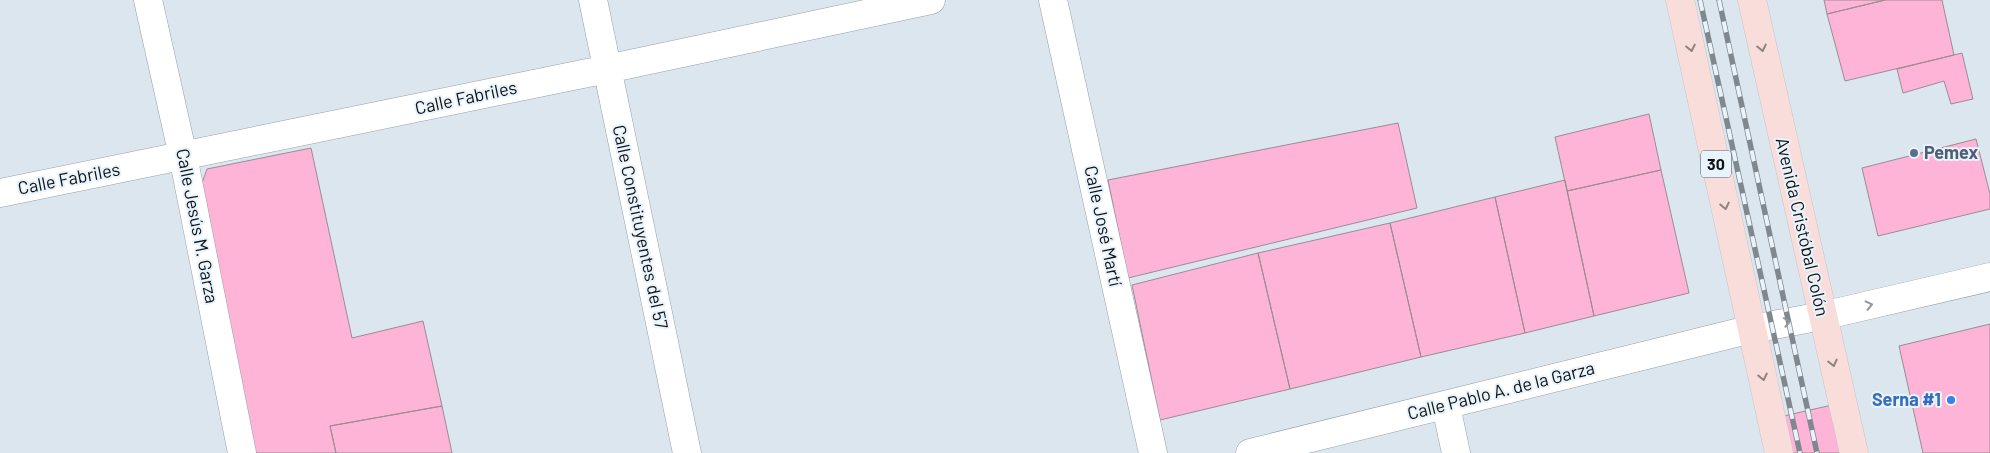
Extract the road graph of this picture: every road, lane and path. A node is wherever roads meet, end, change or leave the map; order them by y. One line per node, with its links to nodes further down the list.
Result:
1 (148, 0): 8 (street, Calle Jesús M. Garza)
2 (593, 0): 7 (street, Calle Constituyentes del 57)
3 (931, 0): 7 (street, Calle Fabriles)
4 (1053, 0): 16 (street, Calle José Martí)
5 (1680, 0): 12 (main road, 30, one-way to 12)
6 (1752, 0): 11 (main road, Avenida Cristóbal Colón, one-way to 11)
7 (607, 69): 8 (street, Calle Fabriles); 15 (street, Calle Constituyentes del 57)
8 (183, 156): 9 (street, Calle Fabriles); 14 (street, Calle Jesús M. Garza)
9 (0, 193)
10 (1990, 277): 11 (street, one-way to 10)
11 (1822, 316): 12 (street, one-way to 11); 20 (main road, Avenida Cristóbal Colón, one-way to 20)
12 (1752, 329): 13 (street, Calle Pablo A. de la Garza); 19 (main road, 30, one-way to 19)
13 (1446, 406): 17 (street, Calle Pablo A. de la Garza); 18 (street)
14 (242, 453)
15 (687, 453)
16 (1153, 453)
17 (1250, 453)
18 (1456, 453)
19 (1779, 453)
20 (1854, 453)

